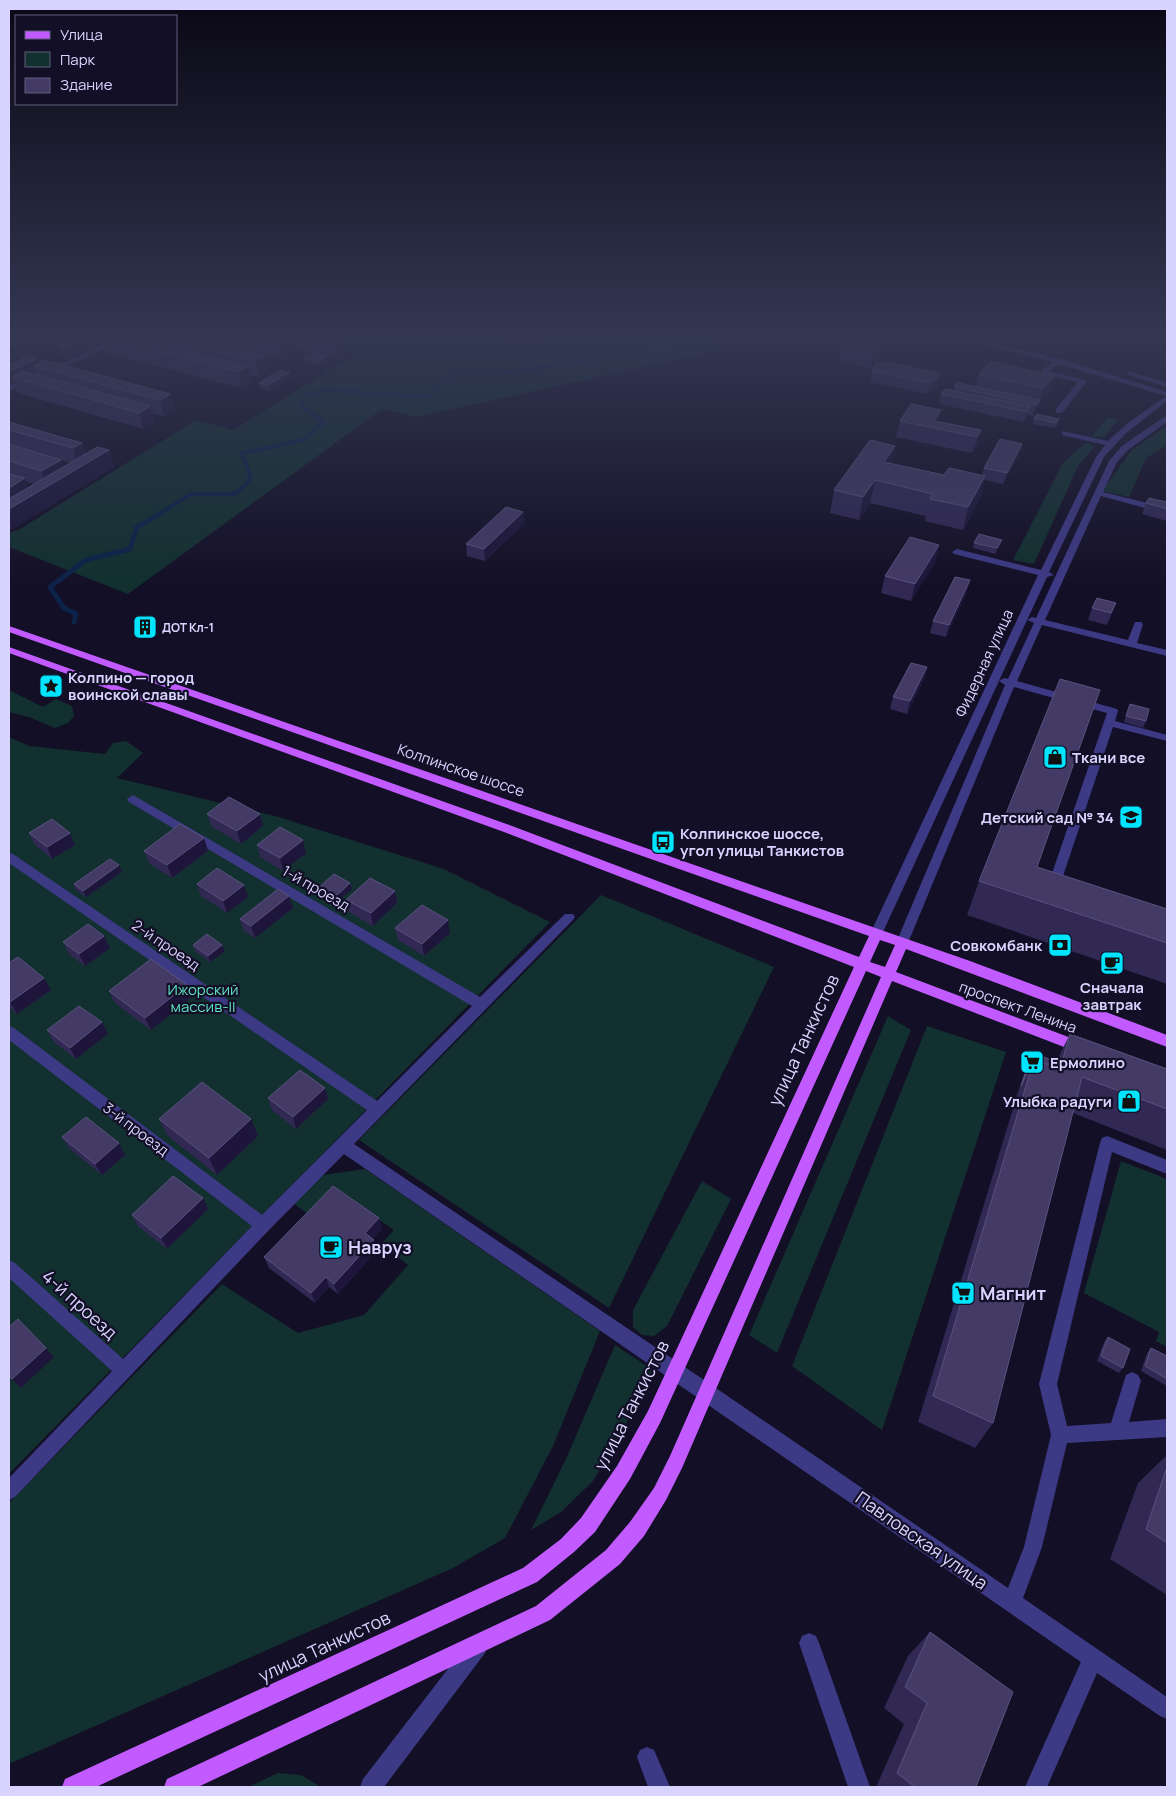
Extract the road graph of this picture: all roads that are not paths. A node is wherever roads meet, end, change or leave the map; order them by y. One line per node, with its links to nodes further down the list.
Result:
1 (1136, 420): 4 (street, Фидерная улица)
2 (1166, 420): 5 (street)
3 (1065, 434): 4 (street)
4 (1109, 444): 8 (street, Фидерная улица)
5 (1098, 493): 6 (street); 9 (street)
6 (1166, 508)
7 (957, 552): 8 (street)
8 (1043, 573): 9 (street); 10 (street, Фидерная улица)
9 (1059, 577): 11 (street)
10 (1022, 617): 11 (street); 17 (street, Фидерная улица)
11 (1039, 622): 14 (street); 18 (street)
12 (1138, 624): 14 (street)
13 (9, 629): 25 (main road, Колпинское шоссе)
14 (1132, 644): 16 (street)
15 (9, 650): 27 (main road)
16 (1167, 653)
17 (994, 679): 18 (street); 25 (street, Фидерная улица)
18 (1011, 683): 19 (street); 26 (street)
19 (1110, 723): 20 (street); 23 (street)
20 (1167, 738)
21 (133, 800): 29 (street, 1-й проезд)
22 (9, 857): 33 (street, 2-й проезд)
23 (1060, 896)
24 (569, 917): 29 (street)
25 (876, 934): 26 (main road, Колпинское шоссе); 27 (main road, Фидерная улица)
26 (902, 943): 28 (main road); 31 (main road, проспект Ленина)
27 (862, 966): 28 (main road); 39 (main road, улица Танкистов)
28 (888, 975): 32 (main road, проспект Ленина); 41 (main road)
29 (482, 1005): 33 (street)
30 (9, 1032): 36 (street, 3-й проезд)
31 (1167, 1041)
32 (1093, 1051)
33 (378, 1110): 34 (street)
34 (342, 1144): 36 (street); 39 (street, Павловская улица)
35 (1167, 1167): 44 (street)
36 (263, 1225): 38 (street)
37 (9, 1268): 38 (street, 4-й проезд)
38 (124, 1371): 45 (street)
39 (675, 1371): 41 (street, Павловская улица); 52 (main road, улица Танкистов)
40 (1132, 1381): 43 (street)
41 (707, 1392): 46 (street, Павловская улица); 47 (main road)
42 (1167, 1428): 43 (street)
43 (1117, 1431): 44 (street)
44 (1060, 1435): 46 (street)
45 (9, 1491)
46 (1012, 1602): 49 (street, Павловская улица)
47 (481, 1642): 53 (main road); 54 (street)
48 (808, 1643): 56 (street)
49 (1093, 1658): 50 (street, Павловская улица); 57 (street)
50 (1167, 1709)
51 (647, 1757): 55 (street)
52 (73, 1787)
53 (175, 1787)
54 (371, 1787)
55 (659, 1787)
56 (859, 1787)
57 (1036, 1787)

